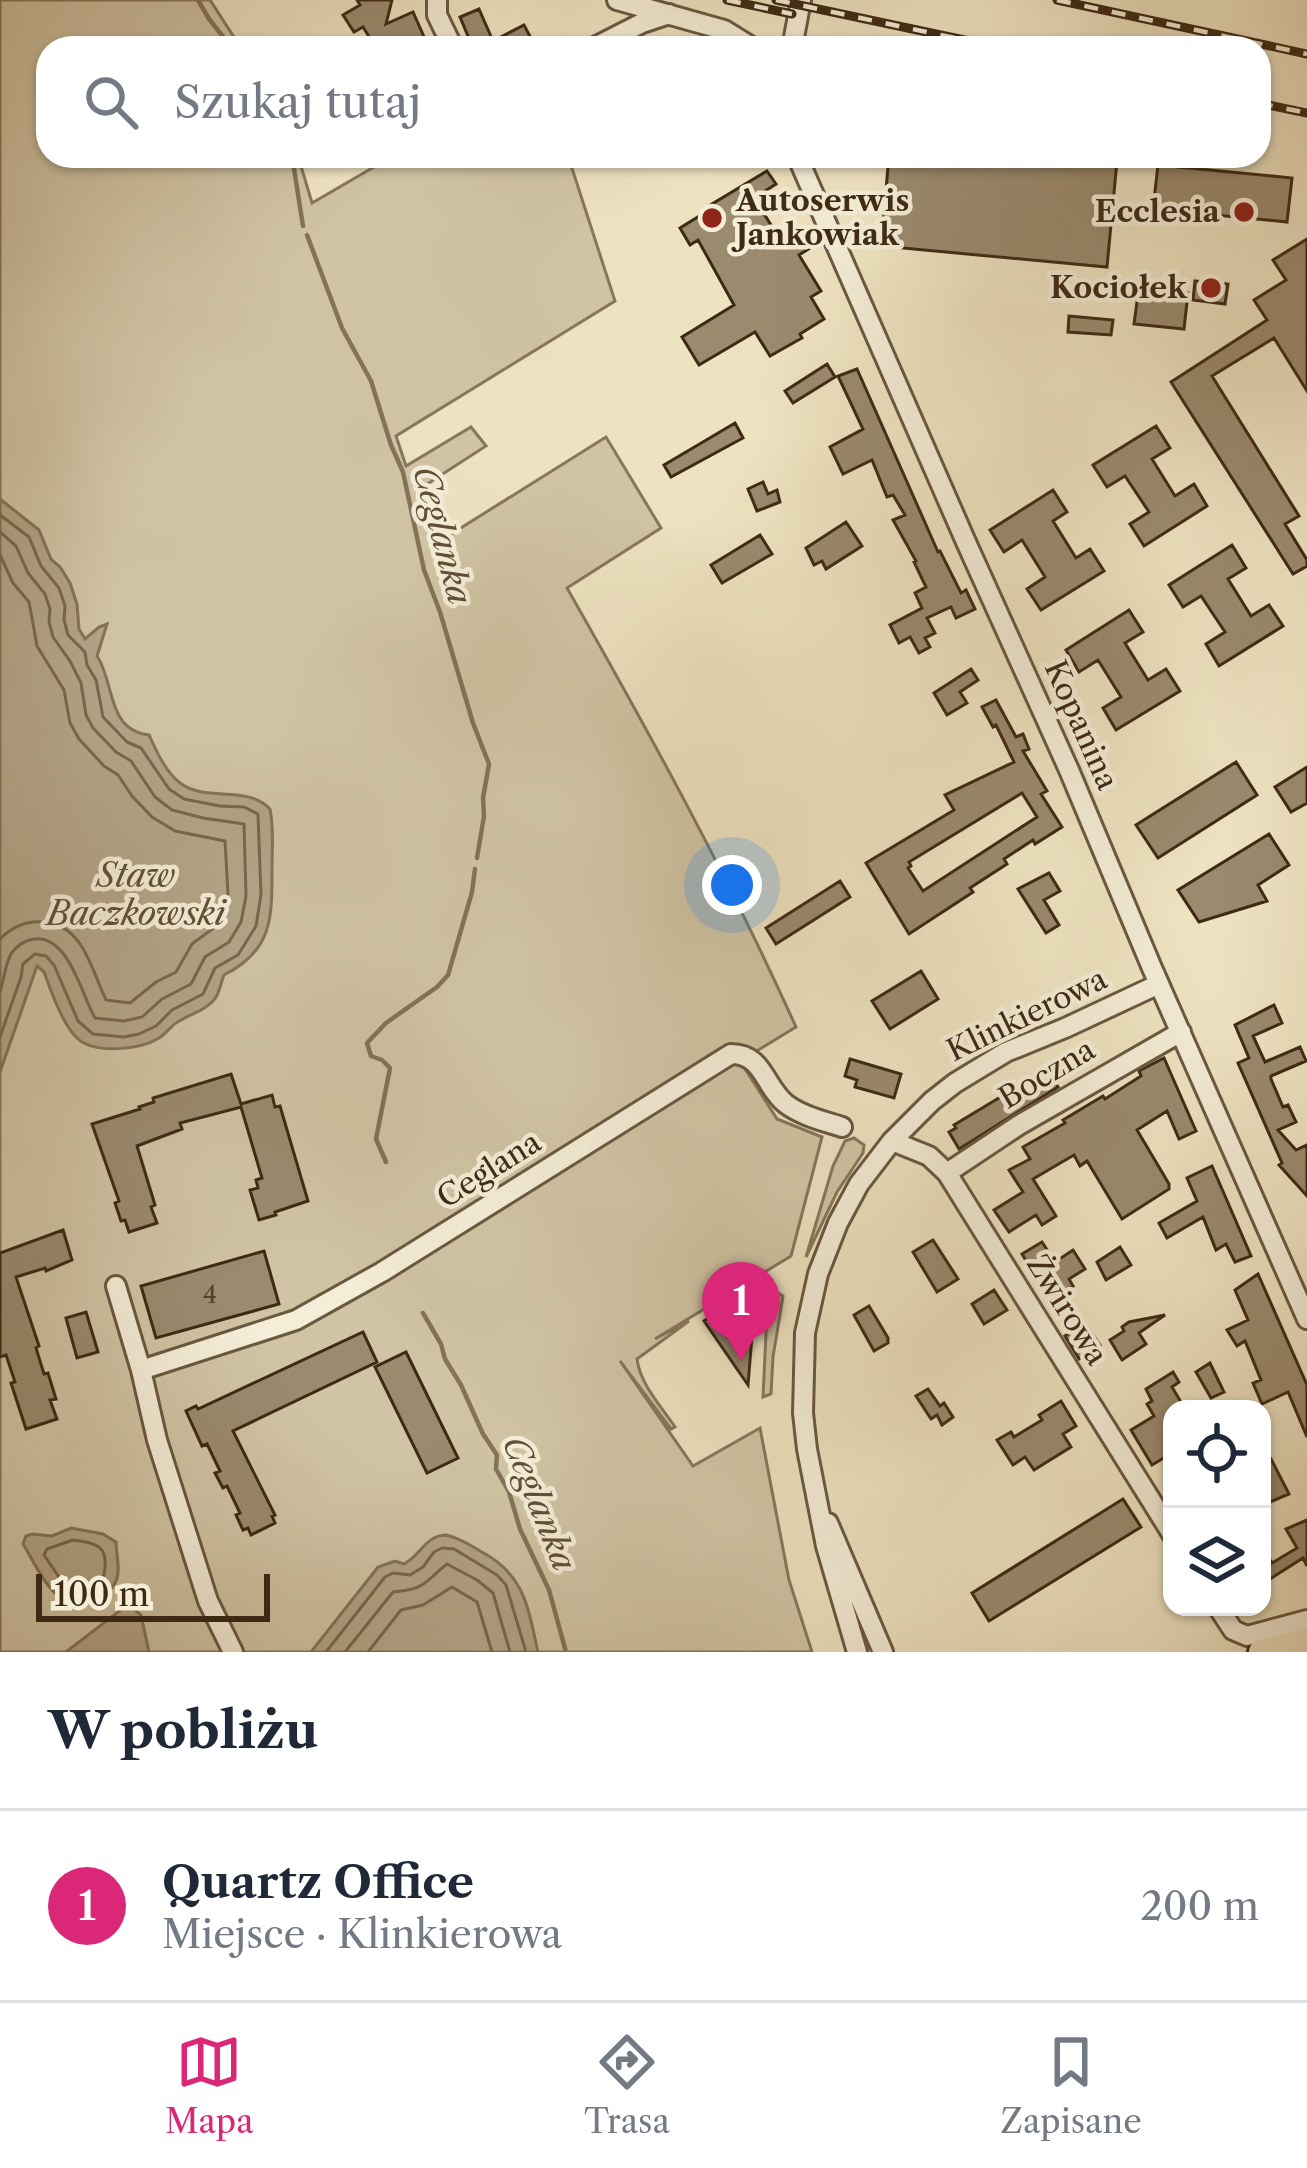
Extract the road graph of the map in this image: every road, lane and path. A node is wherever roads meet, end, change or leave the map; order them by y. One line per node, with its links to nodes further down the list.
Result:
1 (437, 0): 5 (street)
2 (617, 0): 4 (street)
3 (801, 0): 8 (street)
4 (670, 14): 6 (street); 7 (street)
5 (446, 36)
6 (616, 36)
7 (734, 36)
8 (794, 36)
9 (802, 168): 10 (street, Kopanina)
10 (1159, 984): 11 (street, Kopanina); 13 (street, Klinkierowa)
11 (1181, 1032): 14 (street, Boczna); 16 (street, Kopanina)
12 (842, 1127): 17 (street, Ceglana)
13 (892, 1141): 14 (street, Żwirowa); 18 (street, Klinkierowa)
14 (947, 1173): 19 (street, Żwirowa)
15 (116, 1286): 17 (street)
16 (1307, 1319)
17 (141, 1370): 23 (street)
18 (819, 1502): 24 (street, Klinkierowa); 25 (street, Klinkierowa)
19 (1163, 1520)
20 (1223, 1616): 21 (street)
21 (1307, 1621)
22 (1307, 1640): 26 (main road)
23 (232, 1652)
24 (857, 1652)
25 (883, 1652)
26 (1261, 1652)

